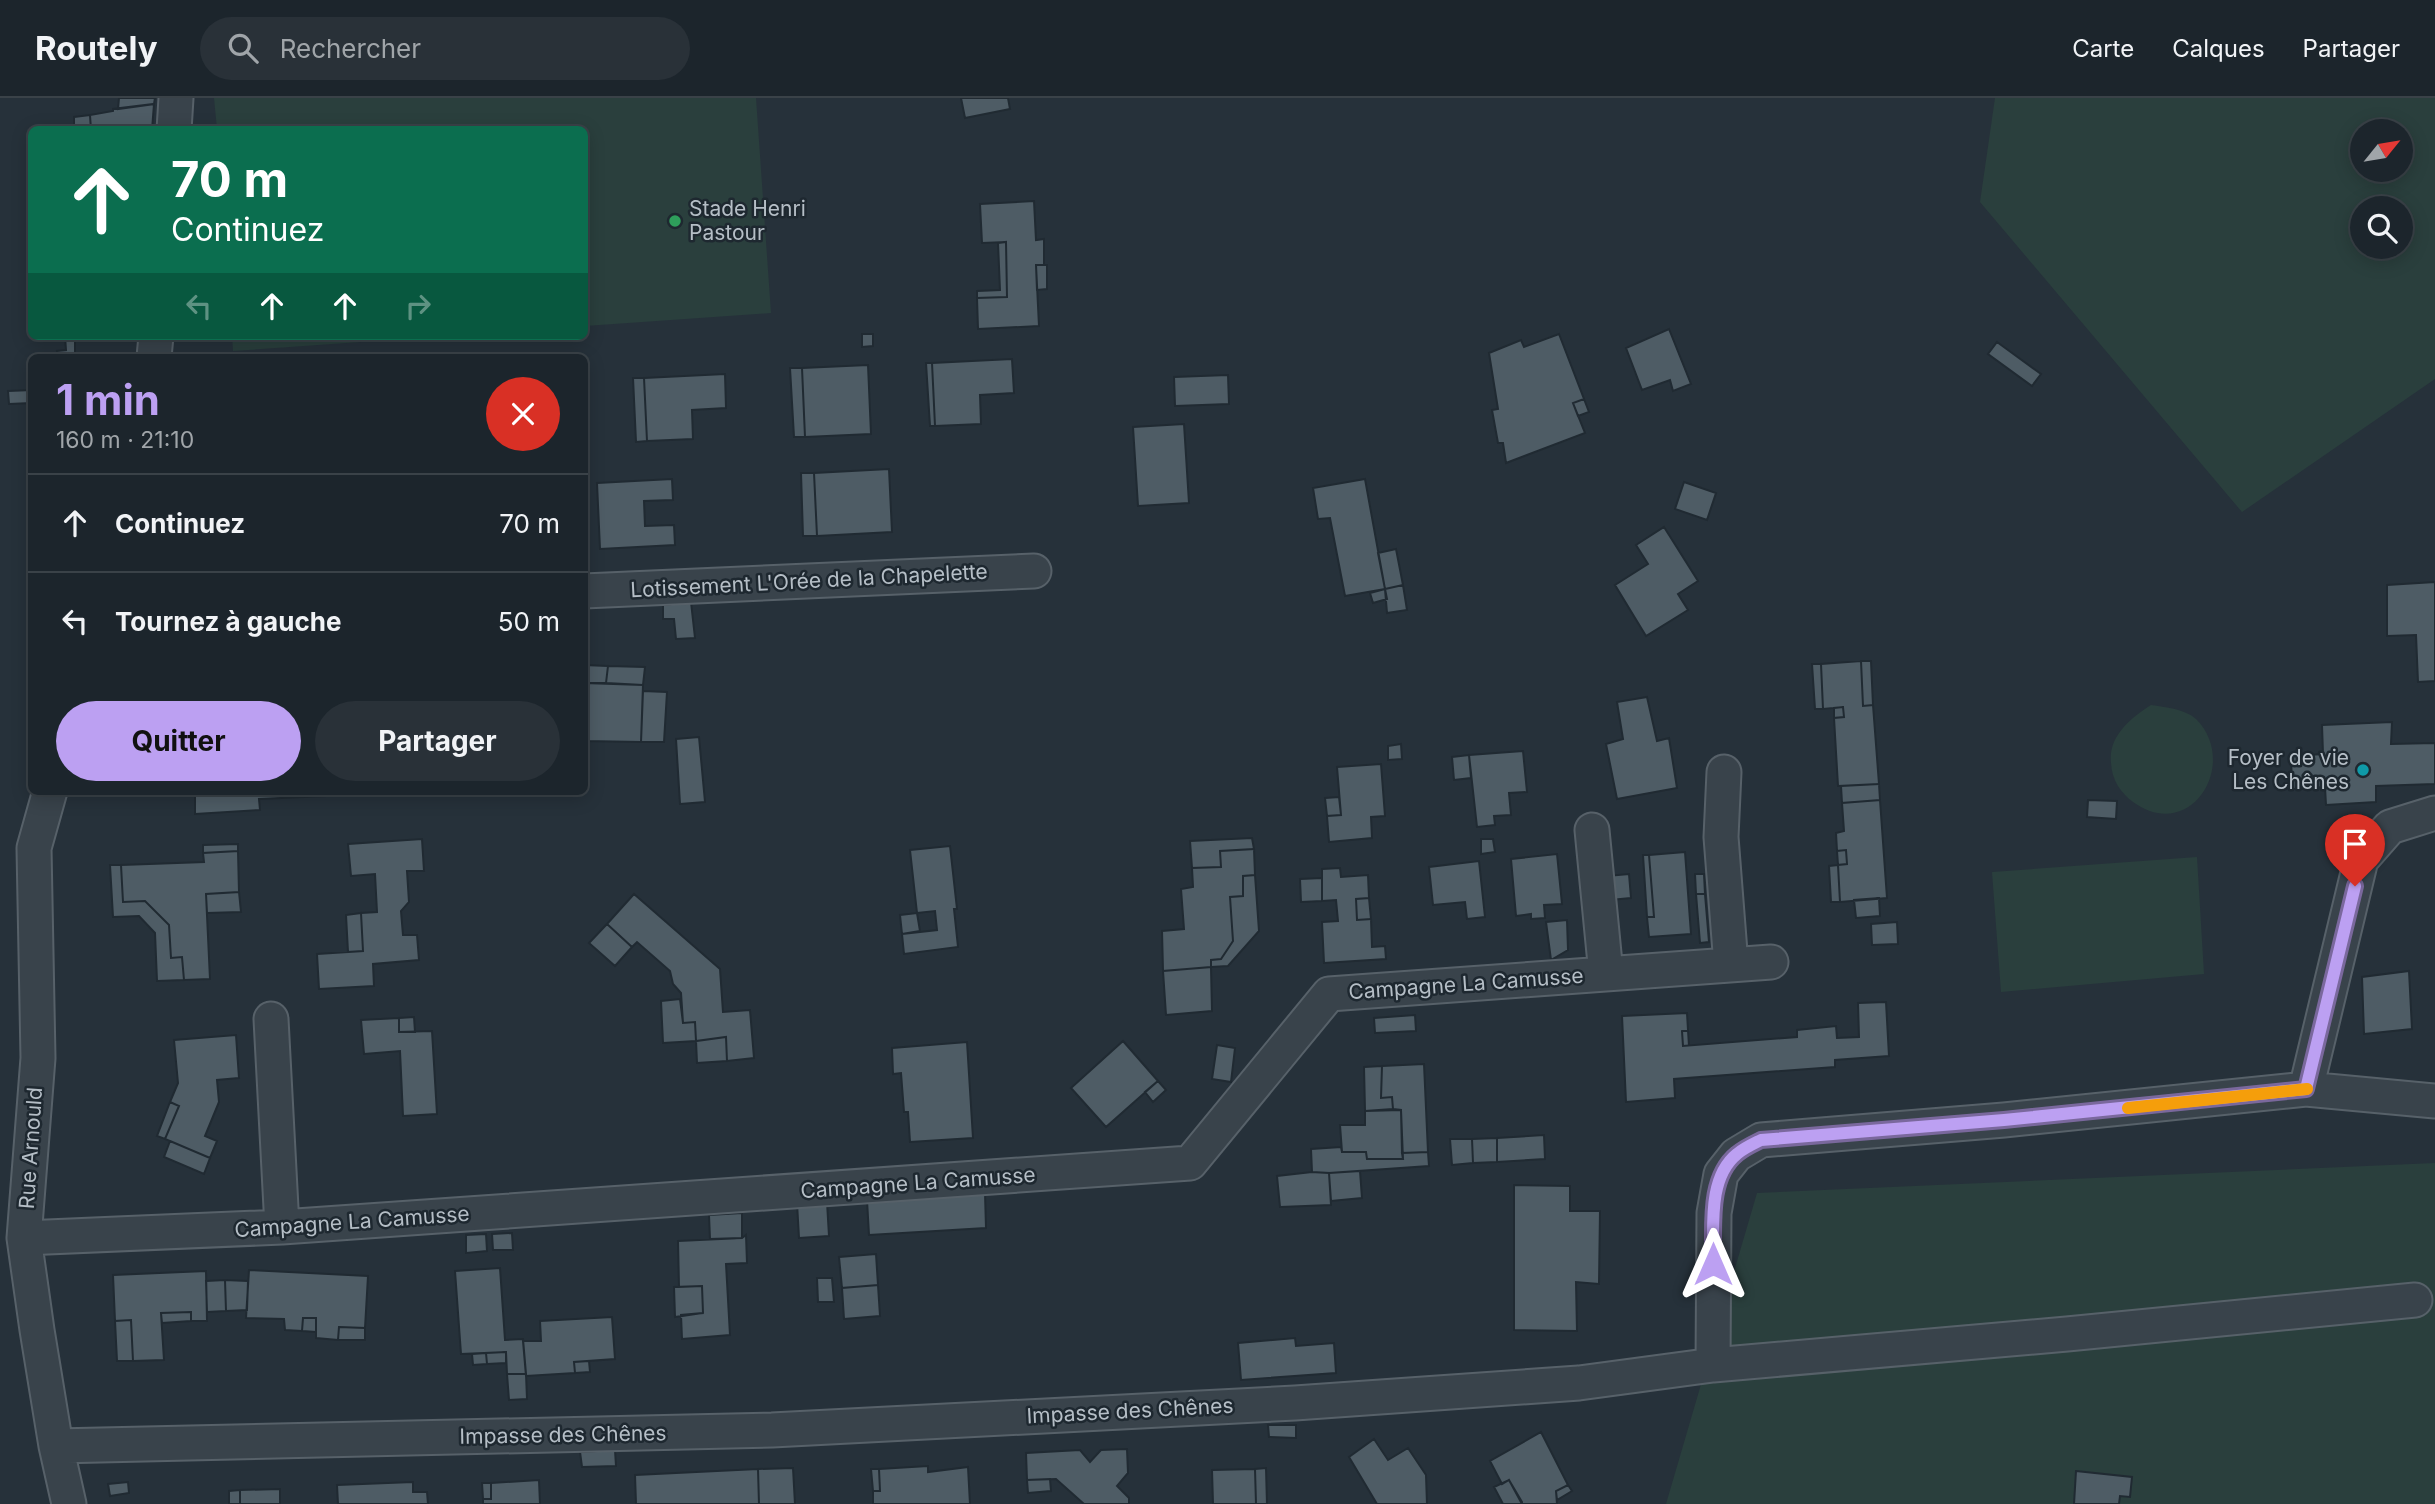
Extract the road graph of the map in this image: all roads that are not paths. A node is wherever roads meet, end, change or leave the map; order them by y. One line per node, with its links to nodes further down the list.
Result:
1 (176, 98): 2 (street)
2 (174, 126)
3 (1034, 571): 4 (street, Lotissement L'Orée de la Chapelette)
4 (588, 591)
5 (1724, 772): 10 (street)
6 (50, 795): 16 (street, Rue Arnould)
7 (2435, 813): 13 (street)
8 (1592, 830): 11 (street)
9 (1771, 962): 10 (street, Campagne La Camusse)
10 (1731, 965): 11 (street, Campagne La Camusse)
11 (1606, 974): 15 (street, Campagne La Camusse)
12 (271, 1019): 15 (street)
13 (2306, 1089): 14 (street); 18 (street)
14 (2435, 1101)
15 (282, 1227): 16 (street, Campagne La Camusse)
16 (24, 1238): 19 (street, Rue Arnould)
17 (2415, 1300): 18 (street, Impasse des Chênes)
18 (1713, 1365): 19 (street, Impasse des Chênes)
19 (56, 1446): 20 (street, Rue Arnould)
20 (69, 1504)

